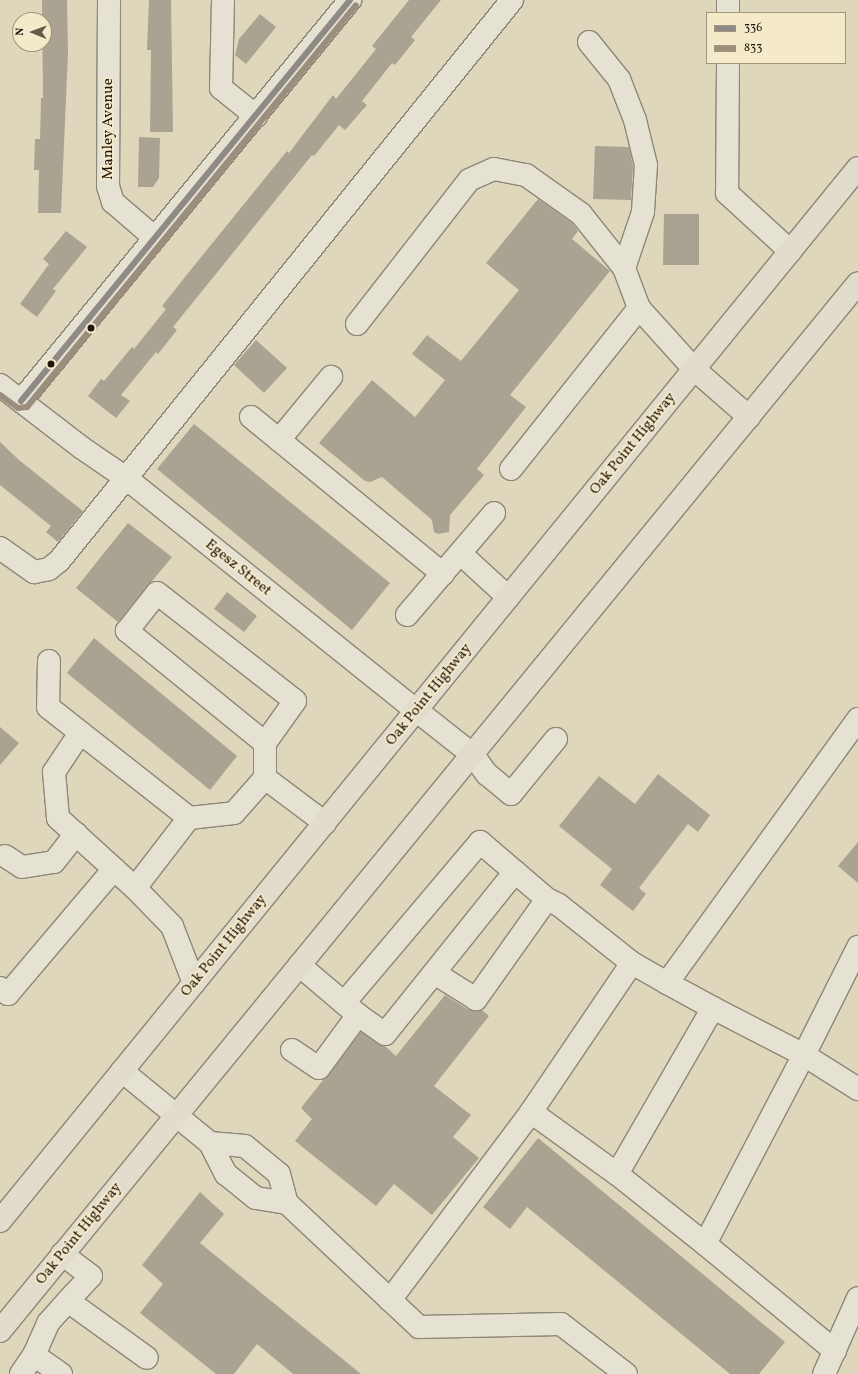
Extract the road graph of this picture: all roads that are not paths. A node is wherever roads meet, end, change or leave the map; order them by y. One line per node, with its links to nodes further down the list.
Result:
1 (109, 0): 11 (street, Manley Avenue)
2 (223, 0): 9 (street)
3 (350, 0): 9 (street)
4 (512, 0): 25 (street)
5 (728, 0): 6 (street)
6 (728, 12)
7 (589, 42): 13 (street)
8 (728, 64): 12 (street)
9 (256, 116): 11 (street)
10 (858, 168): 12 (main road, Oak Point Highway)
11 (155, 238): 20 (street)
12 (790, 251): 17 (main road, Oak Point Highway)
13 (624, 268): 15 (street); 16 (street)
14 (858, 284): 22 (main road, Oak Point Highway)
15 (639, 308): 17 (street); 24 (street)
16 (357, 324)
17 (694, 369): 22 (main road); 30 (main road, Oak Point Highway)
18 (331, 377): 23 (street)
19 (0, 385): 20 (street, Egesz Street)
20 (21, 401): 25 (street, Egesz Street)
21 (251, 417): 23 (street)
22 (749, 417): 38 (main road, Oak Point Highway)
23 (279, 440): 29 (street)
24 (512, 469)
25 (126, 478): 27 (street); 33 (street, Egesz Street)
26 (494, 513): 28 (street)
27 (0, 548)
28 (461, 554): 29 (street); 30 (street)
29 (443, 574): 31 (street)
30 (508, 597): 33 (main road, Oak Point Highway)
31 (408, 615)
32 (49, 661): 35 (street)
33 (416, 710): 38 (street, Egesz Street); 41 (main road, Oak Point Highway)
34 (858, 719): 53 (street)
35 (80, 733): 40 (street); 42 (street)
36 (556, 738): 38 (street, Egesz Street)
37 (266, 743): 37 (street); 39 (street)
38 (473, 755): 50 (main road, Oak Point Highway)
39 (265, 778): 40 (street); 41 (street)
40 (189, 818): 46 (street)
41 (325, 823): 52 (main road, Oak Point Highway)
42 (76, 834): 43 (street); 44 (street)
43 (4, 856)
44 (114, 869): 46 (street); 54 (street)
45 (515, 872): 47 (street); 51 (street); 56 (street)
46 (136, 888): 52 (street)
47 (547, 899): 49 (street); 51 (street)
48 (858, 947): 58 (street)
49 (632, 963): 53 (street); 61 (street)
50 (299, 965): 56 (street); 62 (main road, Oak Point Highway)
51 (434, 973): 56 (street)
52 (194, 983): 59 (main road, Oak Point Highway)
53 (667, 983): 55 (street)
54 (0, 988)
55 (713, 1008): 58 (street); 64 (street)
56 (351, 1009): 57 (street)
57 (292, 1050)
58 (804, 1055): 60 (street); 67 (street)
59 (122, 1071): 62 (street); 66 (main road, Oak Point Highway)
60 (858, 1089)
61 (531, 1112): 64 (street); 70 (street)
62 (174, 1116): 63 (street); 68 (main road, Oak Point Highway)
63 (210, 1143): 65 (street); 65 (street)
64 (618, 1174): 67 (street)
65 (287, 1203): 70 (street)
66 (0, 1222)
67 (705, 1244): 73 (street)
68 (62, 1254): 71 (street); 72 (main road, Oak Point Highway)
69 (858, 1298): 73 (street)
70 (390, 1300): 78 (street)
71 (68, 1301): 74 (street); 75 (street)
72 (0, 1331)
73 (835, 1351): 79 (street)
74 (34, 1355): 76 (street); 77 (street)
75 (148, 1358)
76 (21, 1374)
77 (61, 1374)
78 (626, 1374)
79 (824, 1374)

